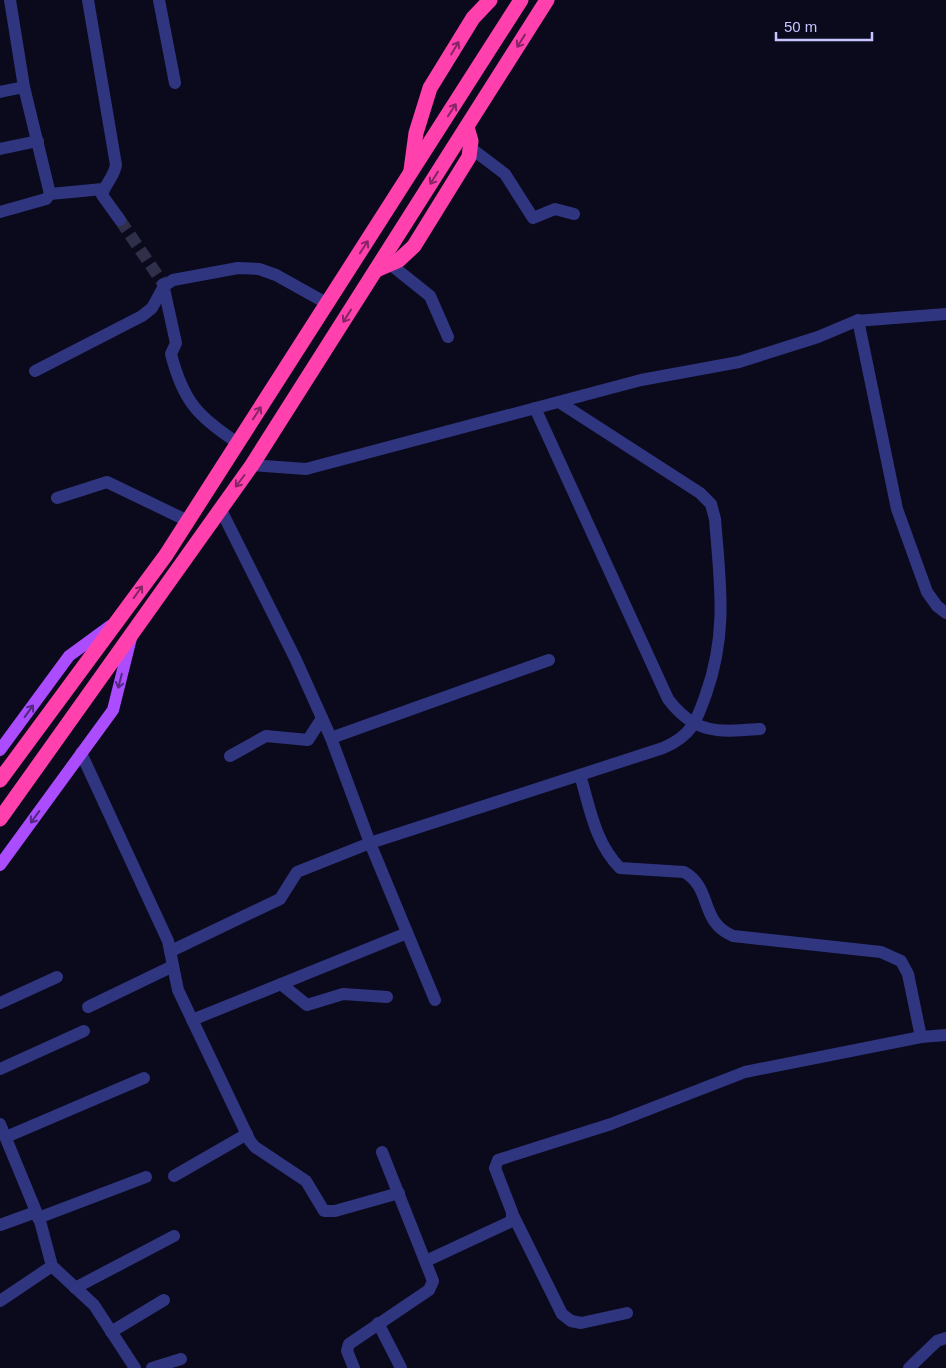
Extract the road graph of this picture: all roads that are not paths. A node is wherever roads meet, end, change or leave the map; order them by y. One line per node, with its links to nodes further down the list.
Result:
1 (10, 0): 8 (street)
2 (88, 0): 15 (street)
3 (159, 0): 7 (street)
4 (490, 0): 14 (highway, one-way to 4)
5 (521, 0): 14 (highway, one-way to 5)
6 (547, 0): 10 (highway, one-way to 10)
7 (175, 84)
8 (24, 87): 9 (street); 11 (street)
9 (0, 92)
10 (467, 127): 12 (highway); 20 (highway, one-way to 20)
11 (38, 141): 13 (street); 16 (street)
12 (472, 149): 18 (street); 20 (highway)
13 (0, 150)
14 (411, 174): 22 (highway, one-way to 14)
15 (103, 189): 16 (street); 19 (street)
16 (50, 194): 17 (street)
17 (0, 212)
18 (574, 214)
19 (120, 220)
20 (383, 267): 25 (street); 30 (highway, one-way to 30)
21 (163, 284): 22 (street); 26 (street); 29 (street)
22 (328, 304): 29 (highway, one-way to 22)
23 (946, 314): 24 (street)
24 (858, 320): 27 (street); 34 (street)
25 (448, 337)
26 (35, 371)
27 (559, 402): 28 (street); 39 (street)
28 (534, 408): 30 (street); 39 (street)
29 (238, 443): 33 (highway)
30 (252, 465): 32 (highway, one-way to 32)
31 (57, 498): 33 (street)
32 (220, 508): 36 (highway); 38 (street)
33 (188, 521): 35 (highway, one-way to 33)
34 (946, 613)
35 (117, 622): 42 (main road, one-way to 35); 46 (highway)
36 (132, 634): 43 (main road, one-way to 43); 47 (highway)
37 (549, 660): 41 (street)
38 (322, 718): 41 (street); 44 (street)
39 (695, 725): 40 (street); 45 (street)
40 (760, 730)
41 (331, 738): 48 (street)
42 (0, 750)
43 (81, 753): 49 (main road, one-way to 49); 51 (street)
44 (230, 756)
45 (580, 775): 48 (street); 62 (street)
46 (0, 780)
47 (0, 819)
48 (370, 843): 50 (street); 51 (street)
49 (0, 866)
50 (407, 933): 54 (street); 56 (street)
51 (171, 951): 52 (street)
52 (173, 966): 58 (street); 59 (street)
53 (57, 977): 57 (street)
54 (281, 984): 55 (street); 59 (street)
55 (387, 997)
56 (435, 1000)
57 (0, 1003)
58 (88, 1007)
59 (192, 1020): 66 (street)
60 (84, 1031): 63 (street)
61 (946, 1035): 62 (street)
62 (921, 1037): 73 (street)
63 (0, 1069)
64 (144, 1078): 67 (street)
65 (0, 1124): 67 (street)
66 (247, 1134): 69 (street); 71 (street)
67 (6, 1137): 72 (street)
68 (382, 1152): 71 (street)
69 (174, 1176)
70 (146, 1178): 72 (street)
71 (399, 1193): 76 (street)
72 (37, 1215): 74 (street); 77 (street)
73 (513, 1215): 76 (street); 81 (street)
74 (0, 1225)
75 (174, 1236): 78 (street)
76 (426, 1261): 82 (street)
77 (52, 1266): 78 (street); 80 (street)
78 (74, 1288): 83 (street)
79 (164, 1300): 83 (street)
80 (0, 1302)
81 (626, 1313)
82 (378, 1324): 88 (street); 89 (street)
83 (111, 1332): 86 (street)
84 (946, 1338): 90 (street)
85 (181, 1359): 87 (street)
86 (135, 1368)
87 (152, 1368)
88 (354, 1368)
89 (401, 1368)
90 (909, 1368)

